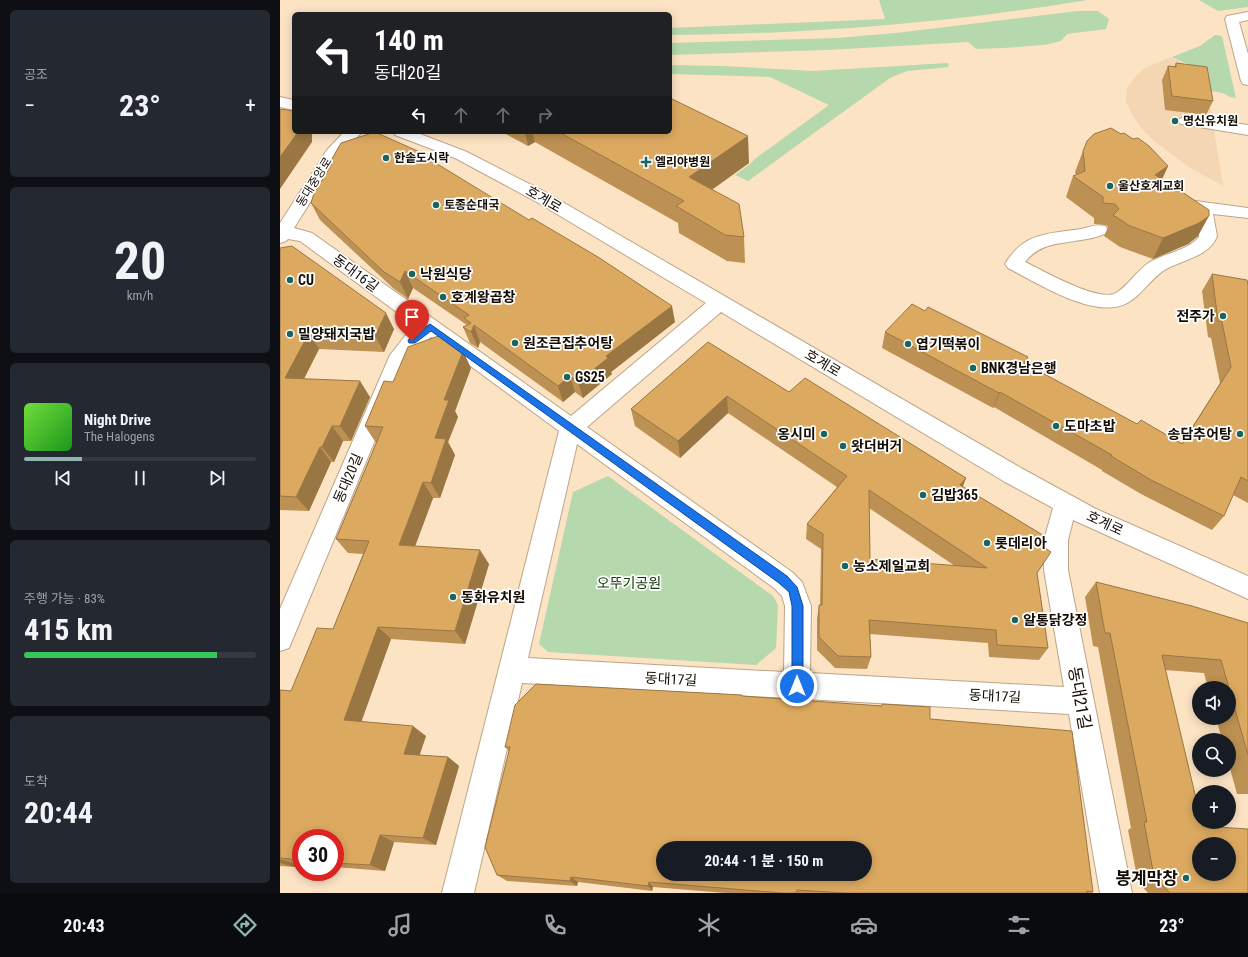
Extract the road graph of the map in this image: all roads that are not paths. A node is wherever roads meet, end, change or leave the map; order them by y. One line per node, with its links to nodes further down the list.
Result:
1 (1248, 16): 2 (street)
2 (1248, 81)
3 (280, 102): 4 (street)
4 (292, 105)
5 (1186, 121): 6 (street)
6 (1248, 130)
7 (351, 134): 13 (street, 동대중앙로)
8 (406, 134): 14 (street, 호계로)
9 (1175, 203): 10 (street)
10 (1202, 207): 11 (street); 12 (street)
11 (1248, 213)
12 (1099, 230)
13 (281, 234): 15 (street, 동대16길)
14 (720, 302): 16 (street); 17 (street, 호계로)
15 (430, 327): 16 (street, 동대16길); 19 (street, 동대20길)
16 (571, 428): 20 (street); 21 (street, 동대16길)
17 (1066, 504): 18 (street, 호계로); 22 (street, 동대21길)
18 (1248, 588)
19 (280, 639)
20 (512, 670): 21 (street, 동대17길); 23 (street)
21 (797, 686): 22 (street, 동대17길)
22 (1080, 701): 24 (street, 동대21길)
23 (458, 893)
24 (1116, 893)

